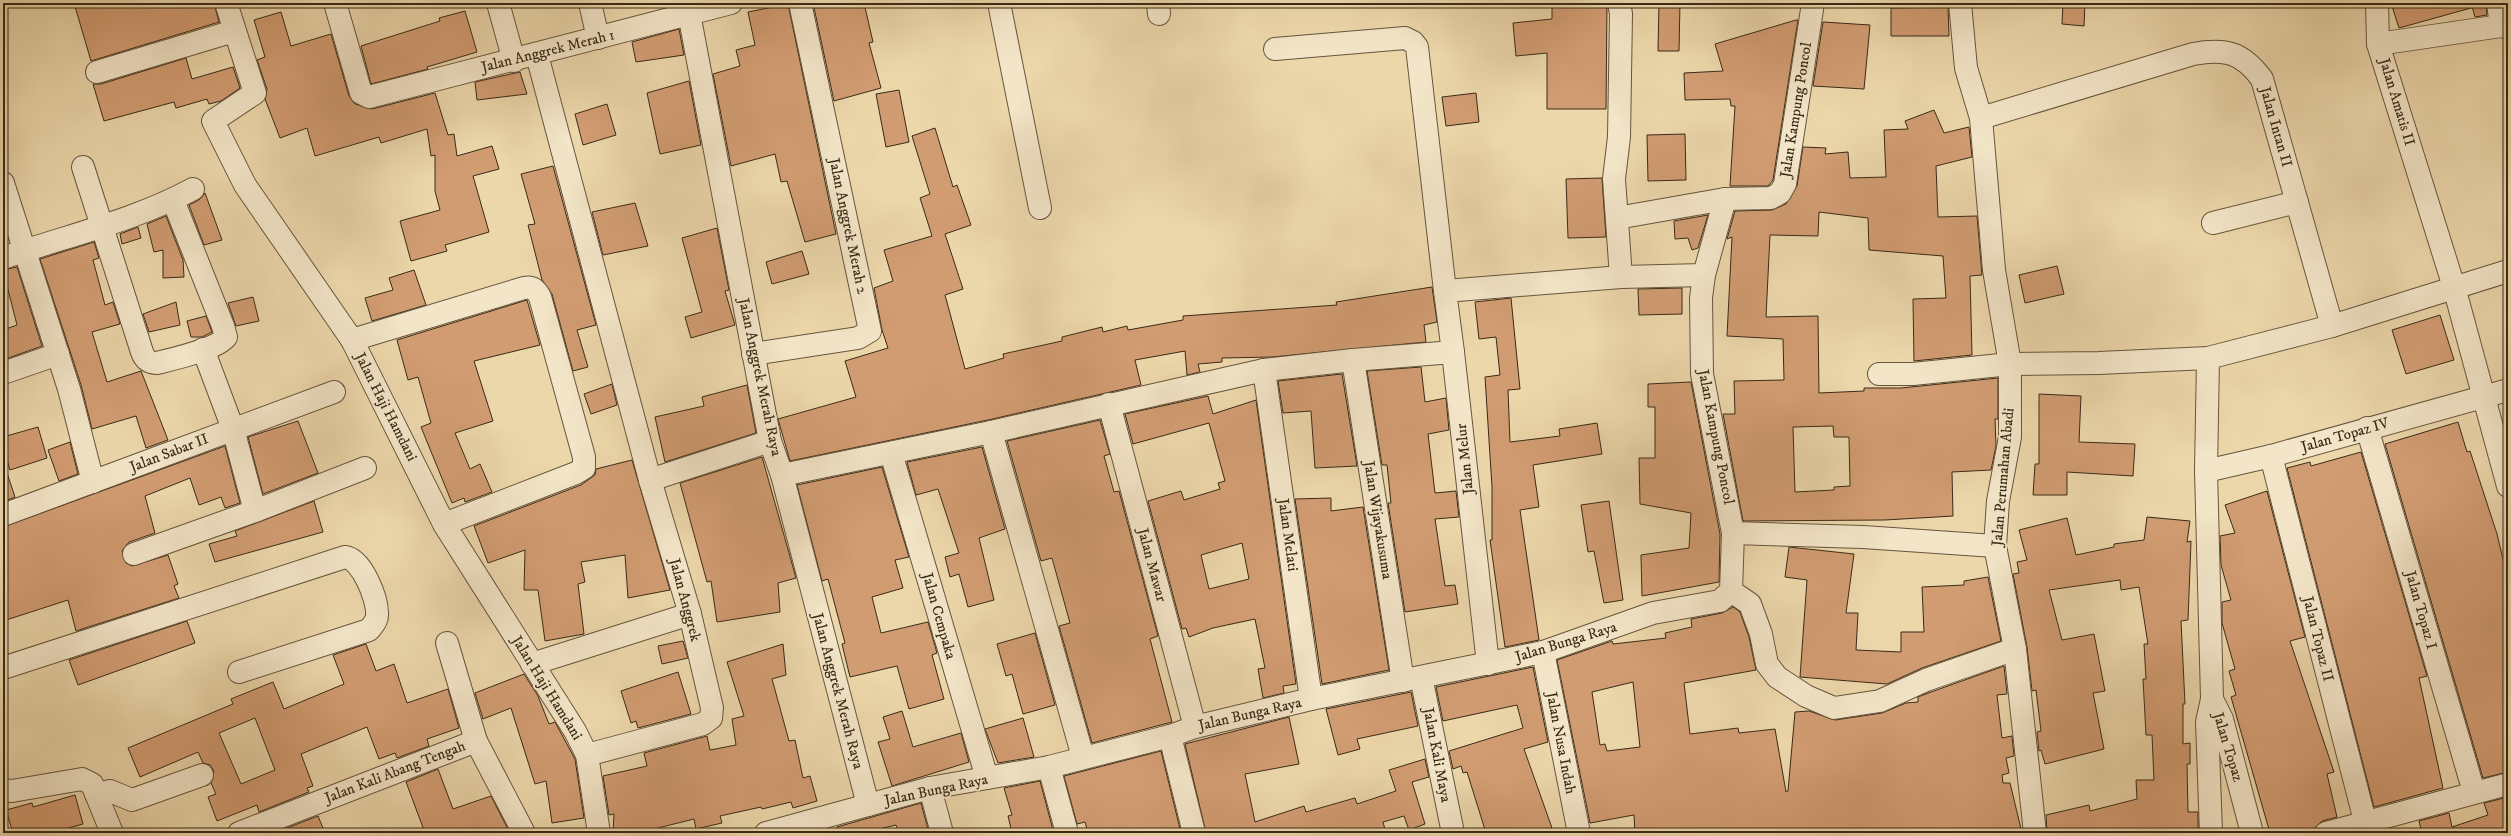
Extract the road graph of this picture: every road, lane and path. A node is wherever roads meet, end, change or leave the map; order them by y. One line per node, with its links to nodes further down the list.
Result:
1 (226, 3): 15 (street, Jalan Haji Hamdani)
2 (335, 3): 20 (street, Jalan Anggrek Merah 1)
3 (498, 3): 20 (street)
4 (590, 3): 16 (street)
5 (731, 3): 13 (street, Jalan Anggrek Merah 1)
6 (800, 3): 45 (street, Jalan Anggrek Merah 2)
7 (999, 3): 29 (street)
8 (1619, 3): 30 (street)
9 (1813, 3): 26 (street, Jalan Kampung Poncol)
10 (1960, 3): 22 (street, Jalan Perumahan Abadi)
11 (2377, 3): 17 (street)
12 (2498, 3): 14 (street)
13 (689, 9): 16 (street, Jalan Anggrek Merah 1); 45 (street, Jalan Anggrek Merah Raya)
14 (2505, 27): 17 (street, Jalan Amatis II)
15 (234, 31): 21 (street); 41 (street, Jalan Haji Hamdani)
16 (598, 38): 19 (street, Jalan Anggrek Merah 1)
17 (2378, 44): 38 (street, Jalan Amatis II)
18 (1275, 49): 39 (street, Jalan Melur)
19 (537, 55): 20 (street, Jalan Anggrek Merah 1); 65 (street, Jalan Anggrek)
20 (514, 61)
21 (97, 72)
22 (1981, 118): 28 (street, Jalan Intan II); 48 (street, Jalan Perumahan Abadi)
23 (83, 167): 32 (street)
24 (3, 183): 33 (street)
25 (193, 189): 27 (street)
26 (1725, 199): 30 (street); 36 (street, Jalan Kampung Poncol)
27 (173, 200): 32 (street); 42 (street)
28 (2297, 202): 31 (street); 40 (street, Jalan Intan II)
29 (1040, 208)
30 (1617, 218): 37 (street)
31 (2213, 223)
32 (102, 226): 33 (street); 42 (street)
33 (25, 250): 34 (street); 44 (street)
34 (3, 258)
35 (2508, 271): 38 (street)
36 (1704, 275): 37 (street); 71 (street, Jalan Kampung Poncol)
37 (1621, 277): 39 (street)
38 (2454, 287): 40 (street); 54 (street)
39 (1445, 291): 43 (street, Jalan Melur)
40 (2332, 326): 46 (street)
41 (352, 340): 70 (street, Jalan Haji Hamdani); 70 (street)
42 (203, 349): 57 (street)
43 (1453, 352): 47 (street); 80 (street, Jalan Melur)
44 (58, 354): 50 (street); 66 (street)
45 (753, 354): 59 (street, Jalan Anggrek Merah Raya)
46 (2208, 358): 48 (street); 63 (street)
47 (1353, 360): 49 (street); 83 (street, Jalan Wijayakusuma)
48 (2010, 364): 51 (street); 72 (street, Jalan Perumahan Abadi)
49 (1264, 370): 55 (street); 85 (street, Jalan Melati)
50 (3, 373)
51 (1879, 374)
52 (2508, 390): 54 (street, Jalan Topaz IV)
53 (334, 392): 57 (street, Jalan Sabar II)
54 (2483, 396): 56 (street, Jalan Topaz IV); 67 (street)
55 (1109, 404): 58 (street); 86 (street, Jalan Mawar)
56 (2368, 428): 61 (street, Jalan Topaz IV); 97 (street, Jalan Topaz I)
57 (233, 429): 66 (street, Jalan Sabar II); 68 (street)
58 (991, 432): 60 (street); 90 (street)
59 (770, 441): 64 (street, Jalan Anggrek Merah Raya); 65 (street)
60 (891, 453): 64 (street); 93 (street, Jalan Cempaka)
61 (2271, 456): 63 (street, Jalan Topaz IV); 100 (street, Jalan Topaz II)
62 (365, 468): 68 (street)
63 (2206, 471): 84 (street)
64 (782, 475): 99 (street, Jalan Anggrek Merah Raya)
65 (650, 480): 75 (street, Jalan Anggrek)
66 (93, 482): 69 (street, Jalan Sabar II)
67 (2508, 486)
68 (255, 511): 73 (street)
69 (3, 515)
70 (444, 524): 79 (street, Jalan Haji Hamdani)
71 (1733, 533): 72 (street); 74 (street, Jalan Kampung Poncol)
72 (1995, 546): 77 (street, Jalan Perumahan Abadi)
73 (134, 554)
74 (1731, 591): 77 (street); 78 (street, Jalan Bunga Raya)
75 (690, 614): 79 (street); 89 (street, Jalan Anggrek)
76 (447, 643): 88 (street)
77 (2015, 649): 112 (street, Jalan Perumahan Abadi)
78 (1543, 652): 80 (street, Jalan Bunga Raya); 111 (street, Jalan Nusa Indah)
79 (532, 664): 89 (street, Jalan Haji Hamdani)
80 (1488, 664): 83 (street, Jalan Bunga Raya)
81 (3, 668): 82 (street)
82 (239, 672)
83 (1412, 679): 85 (street, Jalan Bunga Raya); 110 (street, Jalan Kali Maya)
84 (2212, 699): 113 (street, Jalan Topaz); 114 (street, Jalan Topaz)
85 (1311, 700): 86 (street, Jalan Bunga Raya)
86 (1195, 727): 87 (street, Jalan Bunga Raya)
87 (1170, 736): 90 (street, Jalan Bunga Raya); 109 (street)
88 (476, 741): 103 (street, Jalan Kali Abang Tengah); 104 (street, Jalan Kali Abang Tengah)
89 (587, 754): 105 (street, Jalan Haji Hamdani)
90 (1083, 756): 91 (street, Jalan Bunga Raya)
91 (1049, 767): 93 (street, Jalan Bunga Raya); 108 (street)
92 (202, 775): 98 (street)
93 (987, 778): 95 (street, Jalan Bunga Raya)
94 (2508, 784): 97 (street)
95 (930, 788): 99 (street, Jalan Bunga Raya); 107 (street)
96 (3, 790): 98 (street)
97 (2474, 792): 100 (street)
98 (96, 794): 102 (street)
99 (868, 805): 101 (street, Jalan Bunga Raya)
100 (2365, 821): 115 (street)
101 (814, 826): 106 (street, Jalan Bunga Raya)
102 (112, 833)
103 (239, 833)
104 (524, 833)
105 (599, 833)
106 (766, 833)
107 (942, 833)
108 (1067, 833)
109 (1194, 833)
110 (1453, 833)
111 (1579, 833)
112 (2035, 833)
113 (2211, 833)
114 (2252, 833)
115 (2326, 833)

